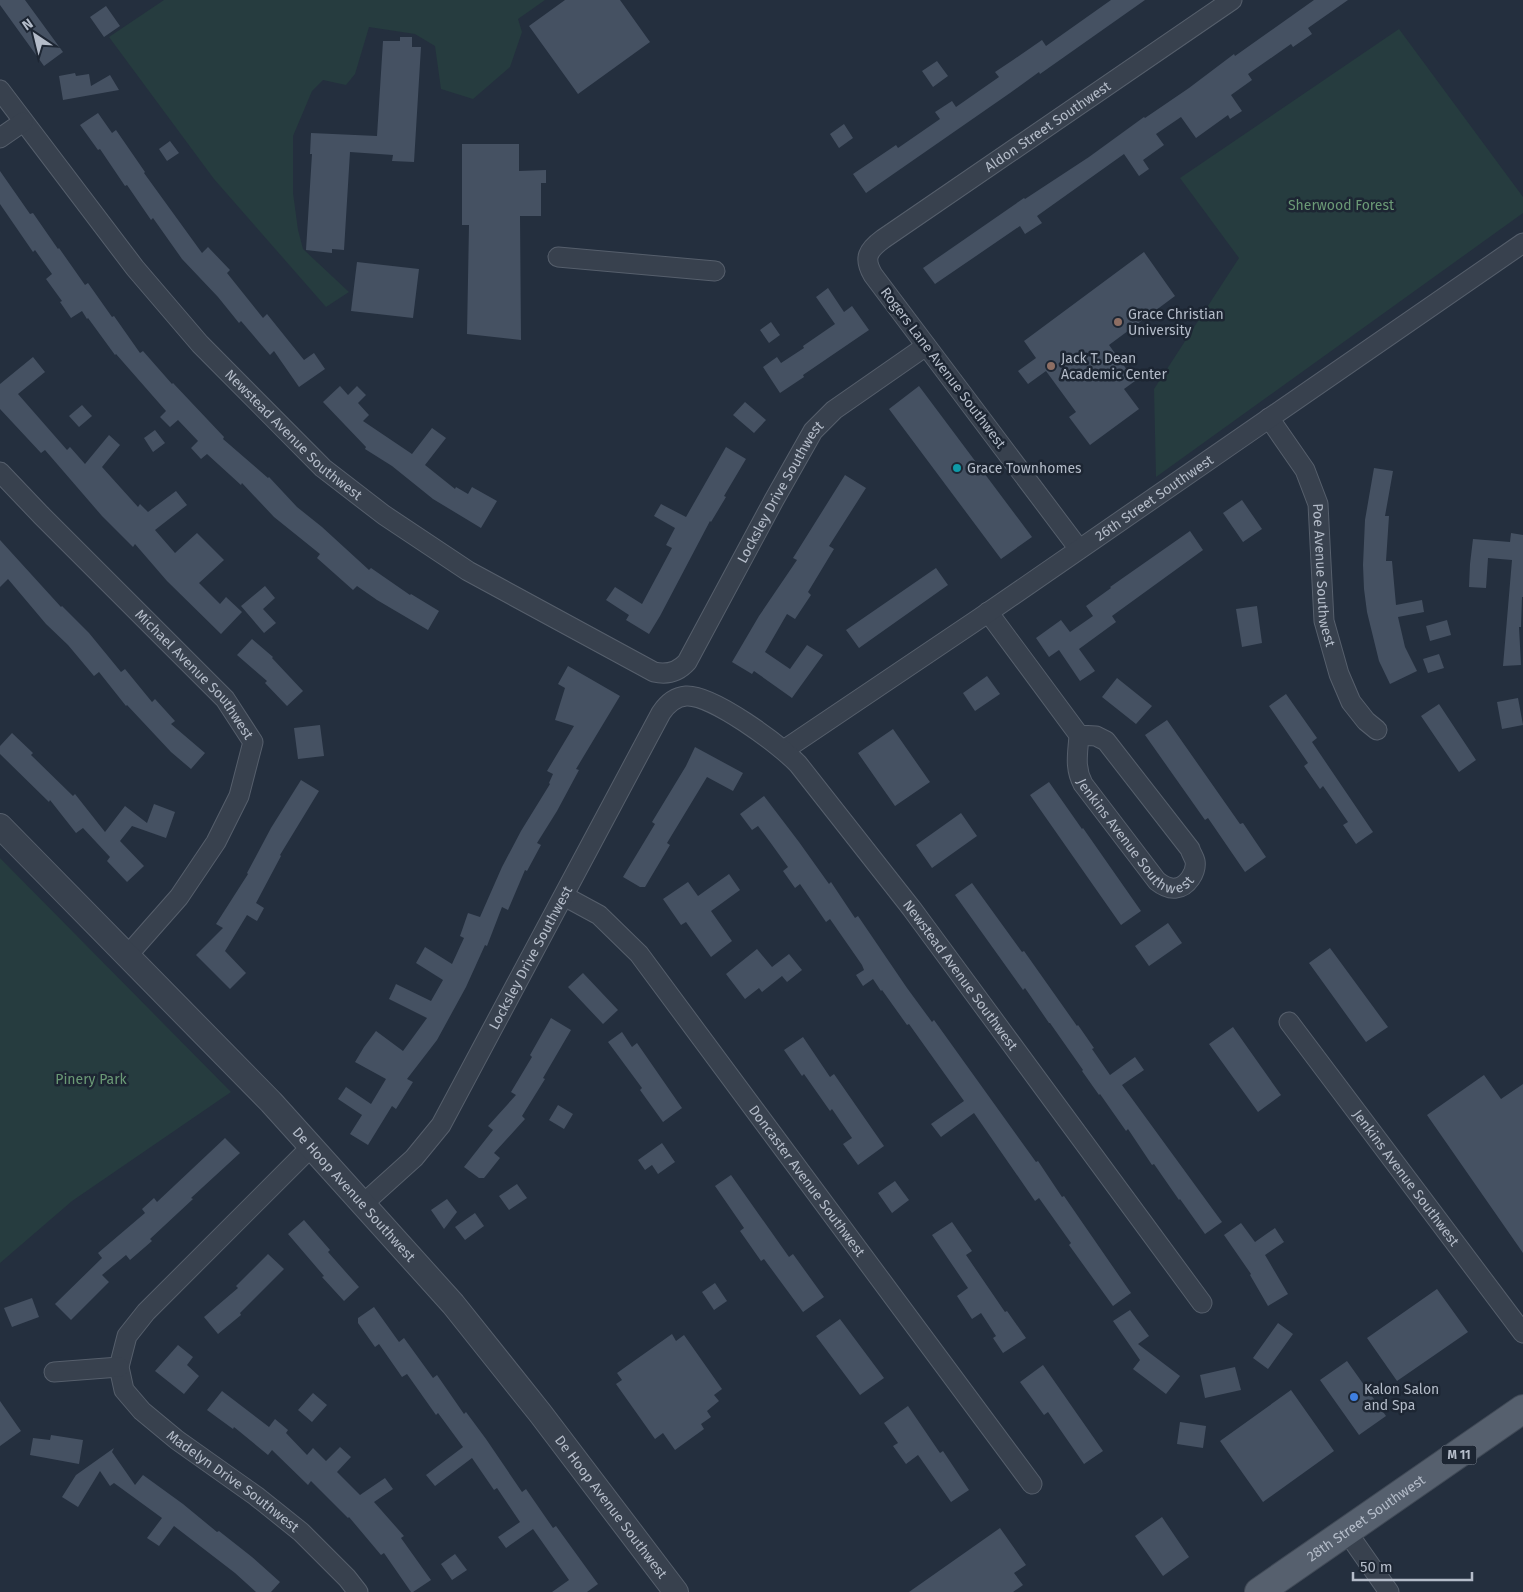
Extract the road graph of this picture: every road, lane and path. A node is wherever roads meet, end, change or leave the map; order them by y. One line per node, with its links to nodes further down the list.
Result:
1 (1232, 0): 7 (street, Aldon Street Southwest)
2 (0, 90): 3 (street, Newstead Avenue Southwest)
3 (23, 122): 4 (street); 14 (street, Newstead Avenue Southwest)
4 (0, 138)
5 (1523, 243): 10 (street, 26th Street Southwest)
6 (558, 257): 8 (street)
7 (868, 257): 9 (street, Rogers Lane Avenue Southwest)
8 (715, 271)
9 (926, 346): 12 (street, Rogers Lane Avenue Southwest); 14 (street, Locksley Drive Southwest)
10 (1269, 418): 12 (street, 26th Street Southwest); 16 (street, Poe Avenue Southwest)
11 (0, 472): 21 (street, Michael Avenue Southwest)
12 (1079, 549): 13 (street, 26th Street Southwest)
13 (988, 612): 17 (street); 18 (street, 26th Street Southwest)
14 (673, 672)
15 (679, 698): 18 (street, Newstead Avenue Southwest); 20 (street, Locksley Drive Southwest)
16 (1378, 730)
17 (1079, 735): 17 (street, Jenkins Avenue Southwest)
18 (784, 750): 25 (street, Newstead Avenue Southwest)
19 (0, 826): 21 (street, De Hoop Avenue Southwest)
20 (564, 896): 24 (street, Locksley Drive Southwest); 30 (street, Doncaster Avenue Southwest)
21 (127, 956): 23 (street, De Hoop Avenue Southwest)
22 (1289, 1022): 26 (street, Jenkins Avenue Southwest)
23 (311, 1147): 24 (street, De Hoop Avenue Southwest); 27 (street)
24 (363, 1204): 32 (street, De Hoop Avenue Southwest)
25 (1202, 1303)
26 (1523, 1333)
27 (118, 1367): 28 (street); 33 (street, Madelyn Drive Southwest)
28 (54, 1372)
29 (1523, 1409): 31 (main road, 28th Street Southwest / M 11)
30 (1032, 1484)
31 (1347, 1532): 34 (main road, 28th Street Southwest / M 11); 35 (street)
32 (668, 1590)
33 (358, 1592)
34 (1259, 1592)
35 (1389, 1592)

